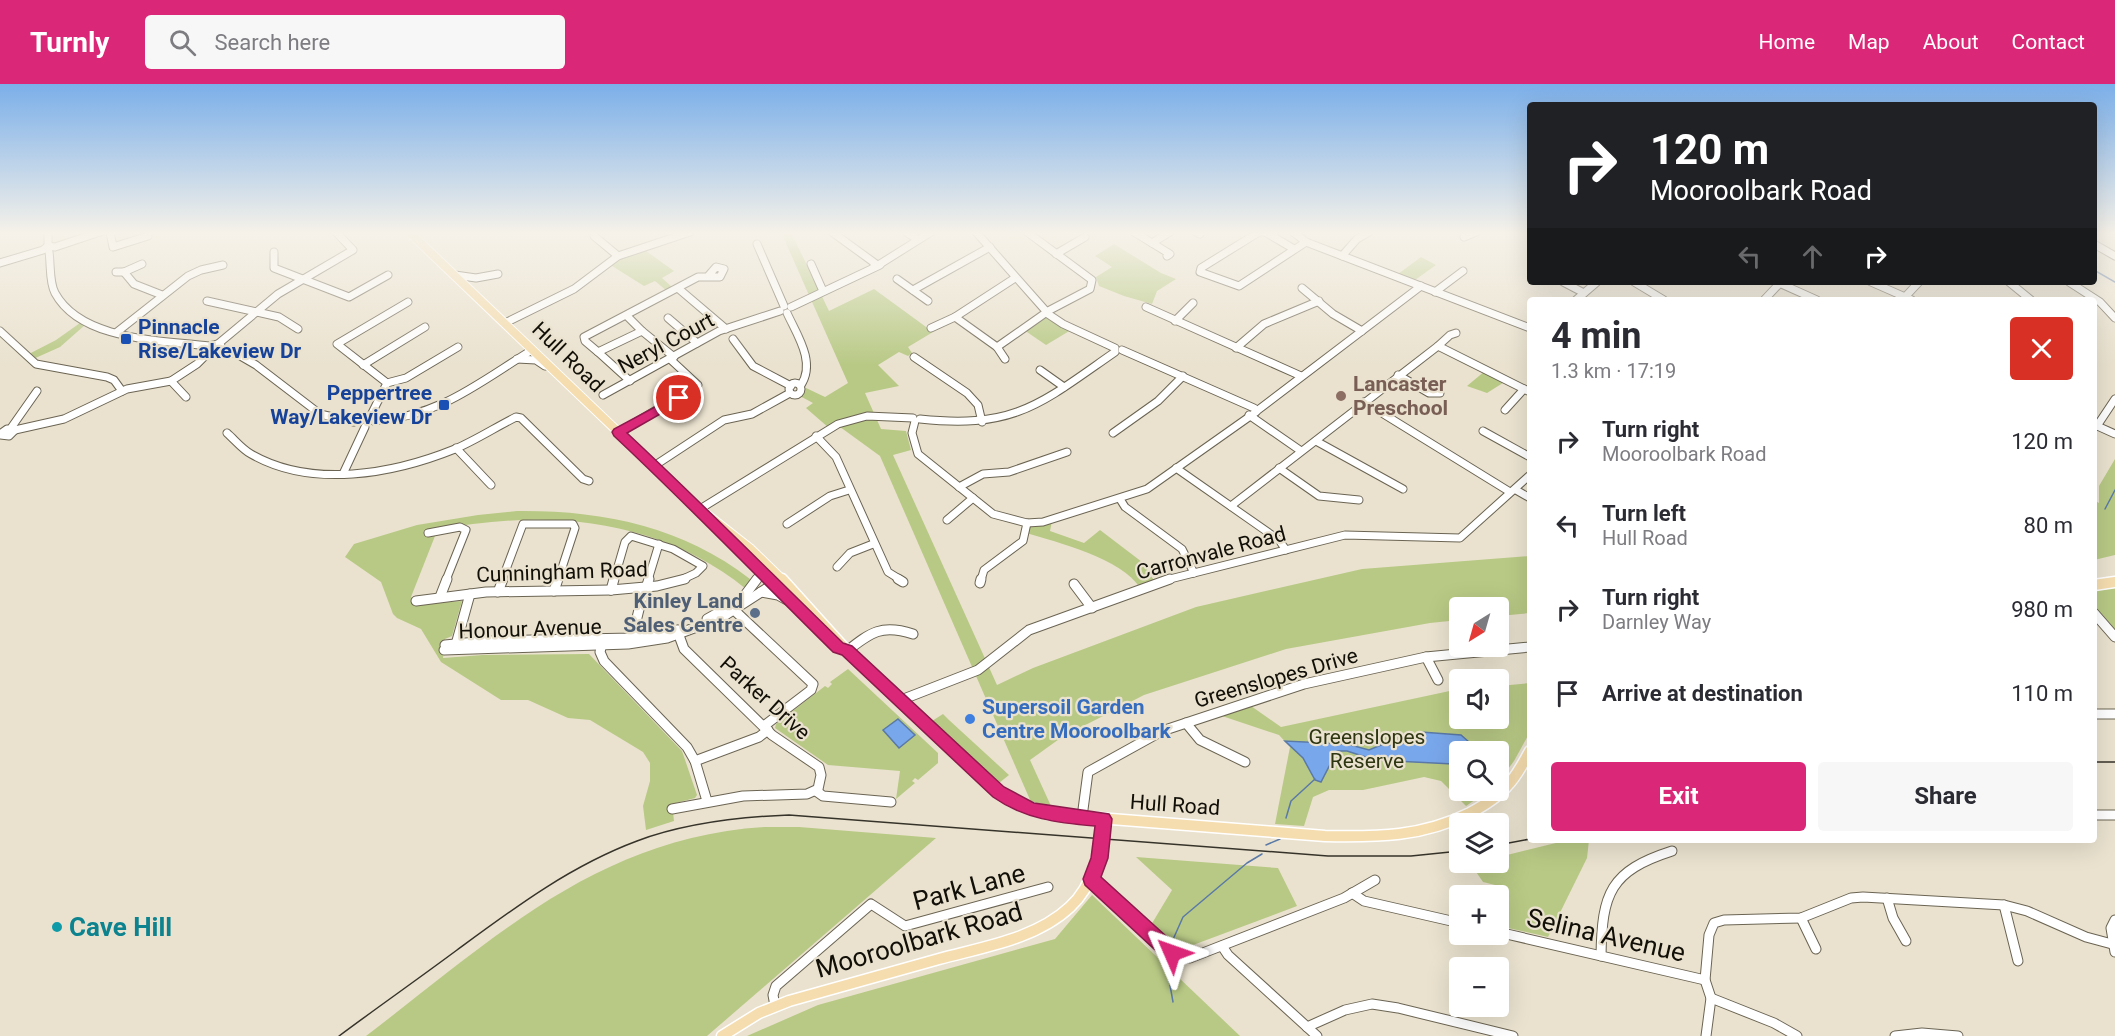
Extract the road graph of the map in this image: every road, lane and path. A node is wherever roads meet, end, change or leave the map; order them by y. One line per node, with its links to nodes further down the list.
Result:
1 (52, 276): 71 (street)
2 (128, 276): 39 (street)
3 (189, 276): 39 (street)
4 (297, 276): 22 (street)
5 (308, 276): 22 (street)
6 (386, 276): 22 (street)
7 (456, 276): 62 (main road, Hull Road)
8 (465, 276): 9 (street)
9 (485, 276)
10 (589, 276): 62 (street)
11 (701, 276): 34 (street)
12 (771, 276): 54 (street)
13 (817, 276): 36 (street)
14 (852, 276): 36 (street, Neryl Court)
15 (937, 276): 35 (street)
16 (1088, 276): 56 (street)
17 (1212, 276): 18 (street)
18 (1252, 276)
19 (1396, 276): 32 (street)
20 (1455, 276): 37 (street)
21 (1015, 278): 56 (street); 58 (street)
22 (304, 279): 55 (street)
23 (897, 279): 35 (street)
24 (1569, 285): 38 (street)
25 (1593, 285): 38 (street)
26 (1639, 285): 41 (street)
27 (1776, 285): 42 (street)
28 (1783, 285): 43 (street)
29 (1877, 285): 44 (street)
30 (2013, 285): 45 (street)
31 (2074, 285): 46 (street)
32 (1421, 286): 37 (street); 69 (street)
33 (1302, 288): 49 (street)
34 (679, 289): 57 (street); 67 (street)
35 (913, 290): 51 (street)
36 (823, 291): 54 (street, Neryl Court)
37 (1435, 292): 64 (street)
38 (1584, 293): 40 (street)
39 (162, 295): 71 (street)
40 (1579, 297)
41 (1659, 297)
42 (1766, 297)
43 (1810, 297)
44 (1904, 297)
45 (2027, 297)
46 (2094, 297)
47 (2097, 300): 60 (street)
48 (207, 301): 55 (street)
49 (1319, 301): 69 (street); 79 (street)
50 (408, 302): 88 (street)
51 (928, 302)
52 (1193, 303): 61 (street)
53 (1146, 307): 61 (street)
54 (785, 309): 67 (street, Neryl Court); 98 (street)
55 (256, 311): 66 (street); 75 (street)
56 (1046, 312): 78 (street); 82 (street)
57 (627, 316): 68 (street); 83 (street)
58 (954, 317): 65 (street); 78 (street)
59 (668, 318): 74 (street)
60 (2115, 318)
61 (1175, 321): 79 (street)
62 (505, 323): 81 (main road, Hull Road)
63 (425, 327): 88 (street)
64 (1527, 327)
65 (931, 328)
66 (298, 329)
67 (726, 329): 74 (street, Neryl Court)
68 (642, 331): 83 (street); 85 (street)
69 (1362, 331): 93 (street)
70 (0, 332): 100 (street)
71 (117, 332): 80 (street)
72 (1456, 333): 76 (street)
73 (733, 339): 98 (street)
74 (697, 343): 85 (street, Neryl Court)
75 (219, 346): 80 (street); 113 (street)
76 (1438, 346): 91 (street); 101 (street)
77 (458, 347): 96 (street)
78 (997, 347): 87 (street)
79 (1236, 348): 93 (street)
80 (209, 349): 94 (street)
81 (532, 350): 86 (street); 89 (main road, Hull Road)
82 (1117, 350): 92 (street); 97 (street)
83 (598, 352): 95 (street)
84 (914, 357): 111 (street)
85 (672, 358): 95 (street, Neryl Court); 117 (street)
86 (517, 359): 89 (street); 109 (street)
87 (1005, 359)
88 (363, 365): 96 (street)
89 (549, 368): 117 (main road, Hull Road)
90 (1040, 370): 97 (street)
91 (1398, 375): 102 (street); 106 (street)
92 (1183, 376): 108 (street); 118 (street)
93 (1301, 376): 108 (street)
94 (171, 381): 100 (street); 104 (street)
95 (630, 381): 103 (street, Neryl Court)
96 (387, 383): 109 (street)
97 (1064, 387): 111 (street)
98 (790, 389): 128 (street)
99 (37, 391): 115 (street)
100 (122, 391): 115 (street)
101 (1527, 391): 107 (street)
102 (1440, 393)
103 (603, 395)
104 (186, 397)
105 (2115, 399): 112 (street)
106 (1364, 402): 123 (street); 138 (street)
107 (1505, 410)
108 (1254, 411): 126 (street); 129 (street)
109 (372, 419): 113 (street)
110 (916, 419): 111 (street); 122 (street); 135 (street)
111 (982, 422)
112 (2097, 422)
113 (362, 424): 131 (street)
114 (2097, 426): 120 (street)
115 (13, 429): 121 (street)
116 (1483, 430): 127 (street)
117 (619, 432): 128 (main road, Hull Road)
118 (1113, 433)
119 (227, 434): 131 (street)
120 (2115, 435)
121 (1, 436)
122 (816, 436): 137 (street); 144 (street)
123 (1316, 441): 126 (street); 136 (street)
124 (456, 448): 131 (street); 133 (street); 134 (street)
125 (1066, 452): 135 (street)
126 (1301, 452): 130 (street)
127 (1527, 455)
128 (654, 466): 144 (main road, Hull Road)
129 (1176, 468): 141 (street); 143 (street)
130 (1280, 468): 142 (street); 143 (street)
131 (343, 474)
132 (1527, 478): 138 (street, Carronvale Road)
133 (589, 481)
134 (491, 485)
135 (959, 487): 140 (street)
136 (1403, 489)
137 (849, 490): 147 (street); 150 (street)
138 (1513, 491): 139 (street); 151 (street, Carronvale Road)
139 (1527, 497)
140 (973, 498): 145 (street); 146 (street)
141 (1120, 499): 146 (street); 154 (street)
142 (1359, 500)
143 (1231, 506): 151 (street)
144 (700, 509): 153 (main road, Hull Road); 155 (main road, Hull Road)
145 (947, 520)
146 (1027, 523): 158 (street)
147 (787, 524)
148 (428, 533): 167 (street)
149 (659, 544): 161 (street); 161 (street, Cunningham Road); 162 (street)
150 (873, 544): 152 (street); 156 (street)
151 (1286, 550): 154 (street, Carronvale Road)
152 (837, 567)
153 (762, 572): 155 (main road, Hull Road); 168 (street)
154 (1194, 573): 170 (street, Carronvale Road)
155 (776, 579): 165 (street, Honour Avenue); 168 (street, Honour Avenue); 173 (main road, Hull Road); 182 (main road, Hull Road)
156 (903, 582)
157 (2115, 582): 160 (main road)
158 (980, 583)
159 (1074, 584): 170 (street)
160 (2097, 585)
161 (645, 589): 162 (street, Cunningham Road); 177 (street)
162 (611, 590): 163 (street, Cunningham Road)
163 (554, 591): 164 (street, Cunningham Road); 164 (street)
164 (498, 592): 166 (street, Cunningham Road)
165 (761, 592): 171 (street, Honour Avenue); 173 (street)
166 (470, 594): 167 (street, Cunningham Road); 180 (street)
167 (440, 597): 169 (street, Cunningham Road)
168 (742, 599): 174 (street, Honour Avenue)
169 (416, 601)
170 (1092, 608): 185 (street, Carronvale Road)
171 (734, 610): 174 (street, Honour Avenue); 189 (street)
172 (2097, 616): 176 (street)
173 (811, 620): 182 (main road, Hull Road)
174 (677, 633): 177 (street, Honour Avenue); 178 (street, Honour Avenue); 189 (street, Parker Drive)
175 (913, 633): 182 (street)
176 (2115, 637)
177 (632, 638): 178 (street, Honour Avenue)
178 (602, 642): 180 (street, Honour Avenue); 191 (street)
179 (1527, 646): 183 (street, Greenslopes Drive)
180 (455, 647): 181 (street, Honour Avenue)
181 (444, 648)
182 (847, 651): 185 (main road, Hull Road)
183 (1426, 657): 184 (street); 188 (street, Greenslopes Drive)
184 (1438, 680)
185 (901, 700): 199 (main road, Hull Road)
186 (2097, 713): 187 (street)
187 (2115, 714)
188 (1186, 723): 192 (street); 199 (street, Greenslopes Drive)
189 (766, 728): 191 (street); 193 (street, Parker Drive)
190 (1527, 757): 200 (main road, Hull Road)
191 (695, 761): 194 (street)
192 (1245, 762)
193 (816, 791): 194 (street); 195 (street)
194 (707, 801): 196 (street)
195 (891, 802)
196 (672, 808)
197 (2097, 815): 198 (street)
198 (2115, 815)
199 (1082, 818): 200 (main road, Hull Road)
200 (1104, 819): 202 (main road, Mooroolbark Road)
201 (1672, 851): 216 (street)
202 (1091, 879): 213 (street); 220 (main road, Mooroolbark Road)
203 (1376, 879): 205 (street)
204 (1048, 887): 220 (street, Park Lane)
205 (1352, 893): 209 (street); 213 (street)
206 (1887, 898): 207 (street); 208 (street); 212 (street)
207 (2004, 905): 214 (street); 217 (street)
208 (1801, 918): 215 (street); 218 (street)
209 (1449, 920)
210 (2115, 920): 214 (street)
211 (1509, 935): 216 (street, Selina Avenue)
212 (1906, 941)
213 (1222, 946): 221 (street)
214 (2114, 948)
215 (1816, 949)
216 (1601, 956): 218 (street, Selina Avenue)
217 (2018, 961)
218 (1705, 980): 219 (street)
219 (1711, 998): 226 (street); 227 (street)
220 (775, 1006): 223 (main road, Mooroolbark Road)
221 (1307, 1026): 224 (street); 225 (street)
222 (1922, 1035): 228 (street); 229 (street)
223 (722, 1036)
224 (1317, 1036)
225 (1513, 1036)
226 (1706, 1036)
227 (1797, 1036)
228 (1895, 1036)
229 (1958, 1036)

